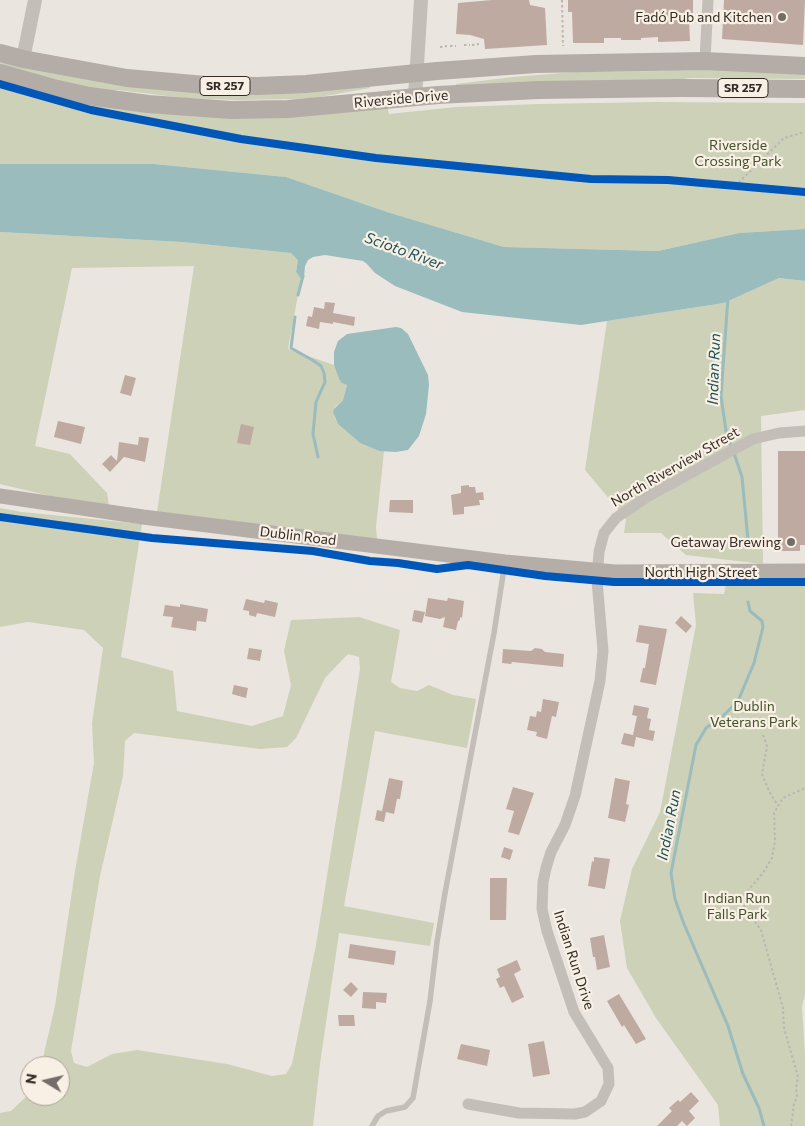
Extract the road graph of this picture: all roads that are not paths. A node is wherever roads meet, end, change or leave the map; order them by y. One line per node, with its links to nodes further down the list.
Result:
1 (34, 0): 5 (street)
2 (421, 0): 9 (street)
3 (708, 0): 6 (street)
4 (0, 53): 5 (main road, Riverside Drive / SR 257)
5 (23, 59): 9 (main road, Riverside Drive / SR 257)
6 (705, 61): 7 (main road, Riverside Drive / SR 257); 9 (main road, Riverside Drive / SR 257)
7 (805, 66)
8 (0, 73): 11 (main road, Riverside Drive / SR 257)
9 (416, 74): 11 (street)
10 (805, 89): 11 (main road, Riverside Drive / SR 257)
11 (415, 97)
12 (805, 431): 15 (street, North Riverview Street)
13 (0, 496): 14 (main road, Dublin Road)
14 (506, 562): 15 (main road, Dublin Road); 18 (lane)
15 (598, 570): 16 (main road, North High Street); 17 (street, Indian Run Drive)
16 (805, 571)
17 (468, 1104)
18 (372, 1126)

